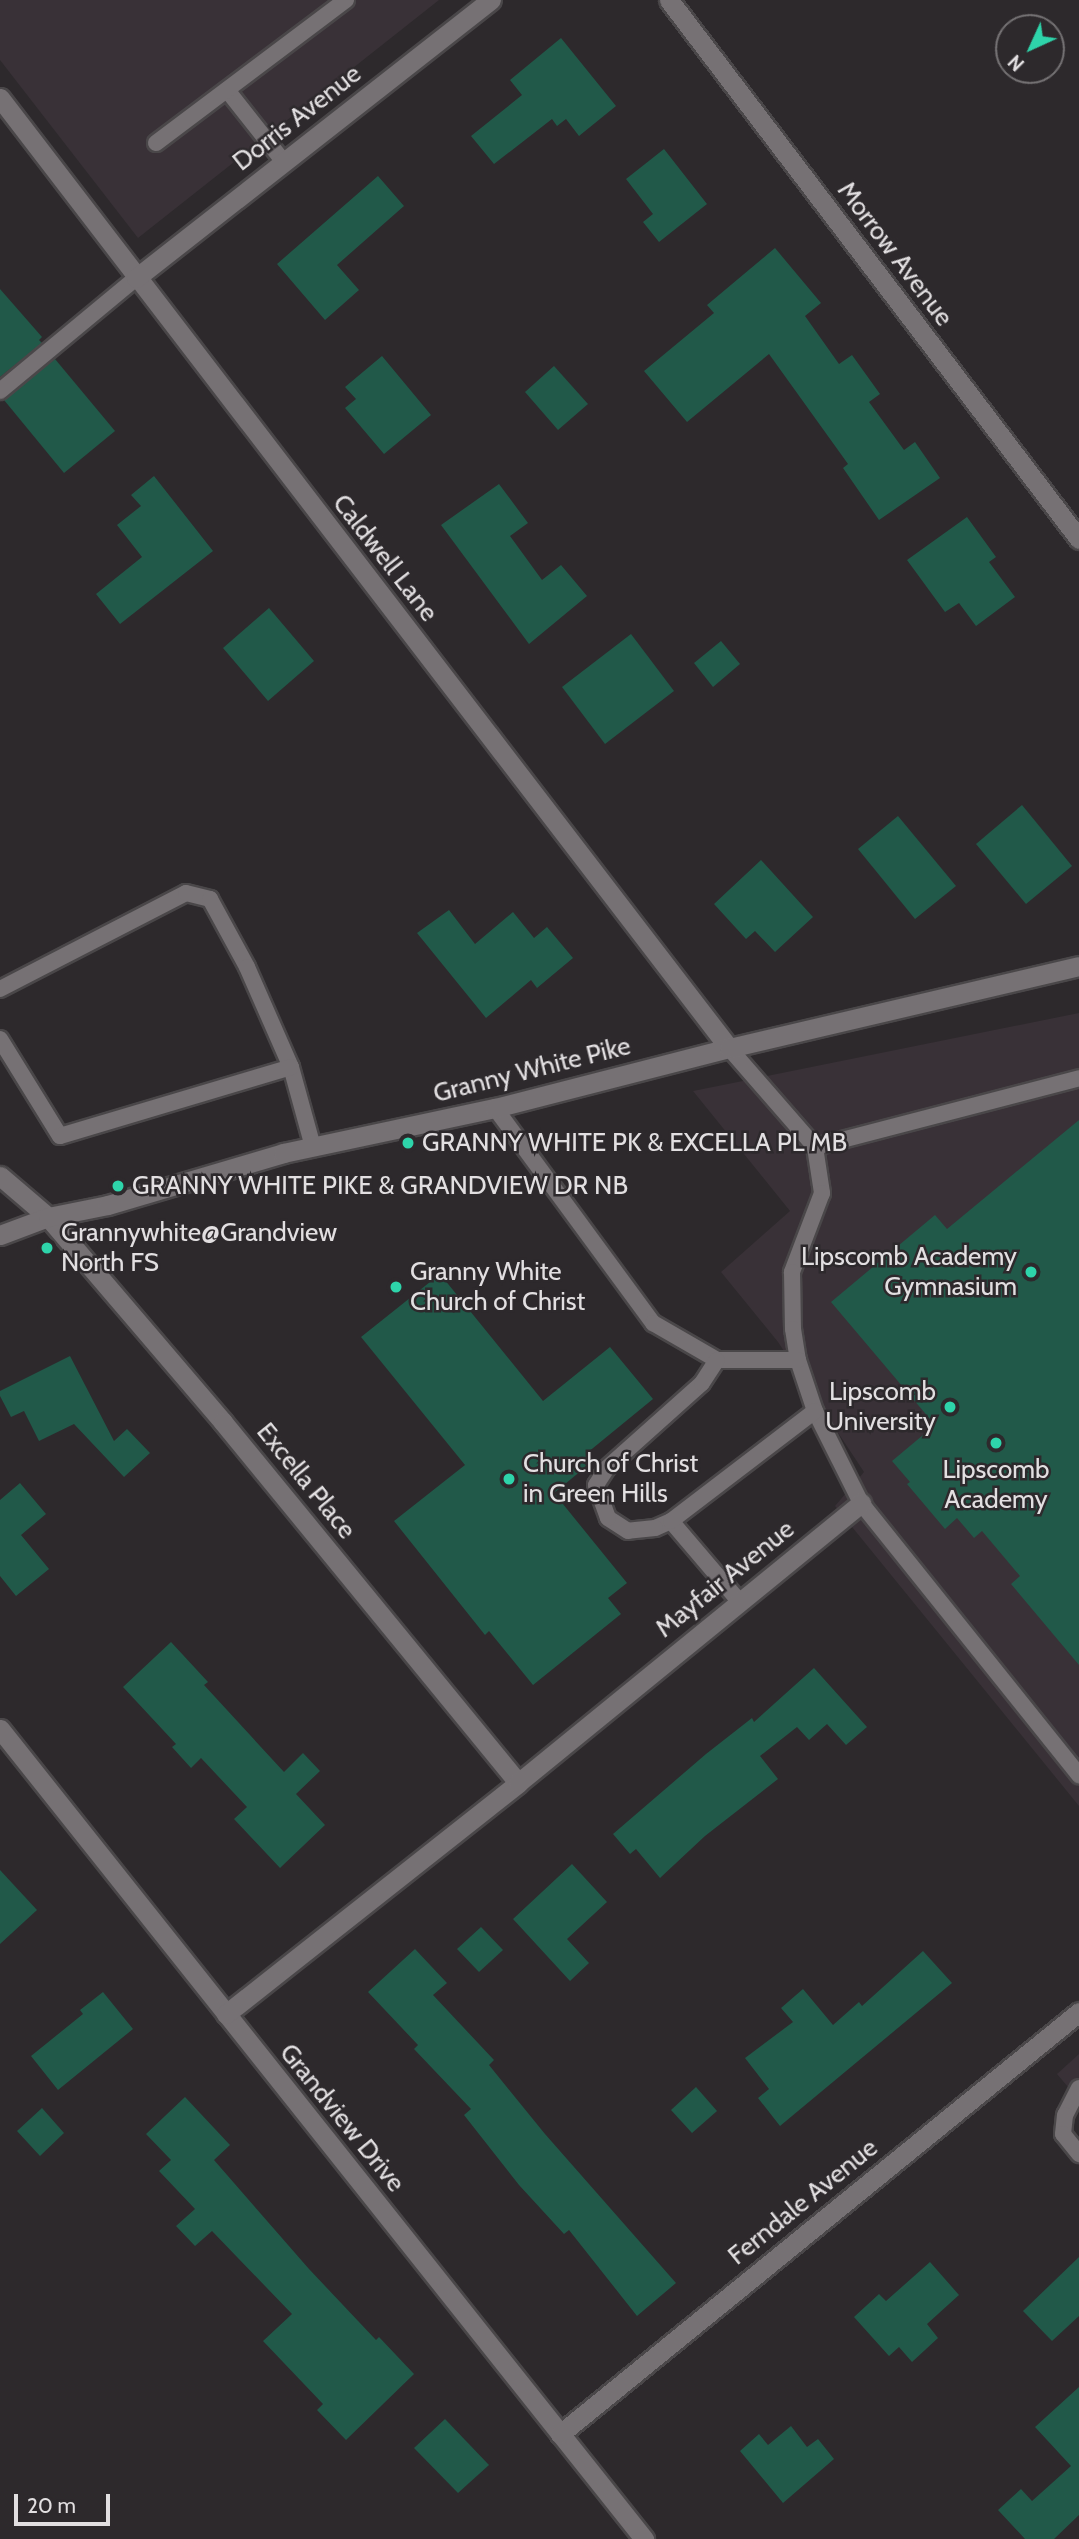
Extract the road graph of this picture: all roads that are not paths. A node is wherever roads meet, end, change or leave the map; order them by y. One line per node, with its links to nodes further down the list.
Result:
1 (346, 0): 4 (lane)
2 (491, 0): 7 (street, Dorris Avenue)
3 (669, 0): 10 (street, Morrow Avenue)
4 (227, 90): 6 (lane); 7 (lane)
5 (0, 98): 8 (street, Caldwell Lane)
6 (156, 143)
7 (283, 161): 8 (street, Dorris Avenue)
8 (136, 278): 9 (lane); 14 (street, Caldwell Lane)
9 (0, 391)
10 (1079, 539)
11 (1079, 966): 14 (street, Granny White Pike)
12 (0, 989): 15 (lane)
13 (0, 1039): 15 (lane)
14 (729, 1048): 17 (street, Granny White Pike); 19 (lane)
15 (291, 1068): 18 (lane)
16 (1079, 1078): 19 (lane)
17 (495, 1108): 18 (street, Granny White Pike); 23 (lane)
18 (313, 1147): 21 (street, Granny White Pike)
19 (816, 1147): 24 (lane)
20 (0, 1176): 21 (street)
21 (48, 1217): 22 (street, Granny White Pike); 31 (street, Excella Place)
22 (0, 1236)
23 (717, 1360): 24 (lane); 27 (lane)
24 (798, 1360): 25 (lane)
25 (815, 1410): 26 (lane); 27 (lane)
26 (861, 1503): 28 (street, Mayfair Avenue); 30 (lane)
27 (671, 1521): 28 (lane)
28 (739, 1601): 31 (street, Mayfair Avenue)
29 (0, 1729): 33 (street, Grandview Drive)
30 (1079, 1775)
31 (518, 1783): 33 (street, Mayfair Avenue)
32 (1079, 2012): 36 (street, Ferndale Avenue)
33 (226, 2014): 36 (street, Grandview Drive)
34 (1079, 2088): 35 (lane)
35 (1079, 2154)
36 (560, 2434): 37 (street, Grandview Drive)
37 (644, 2539)

